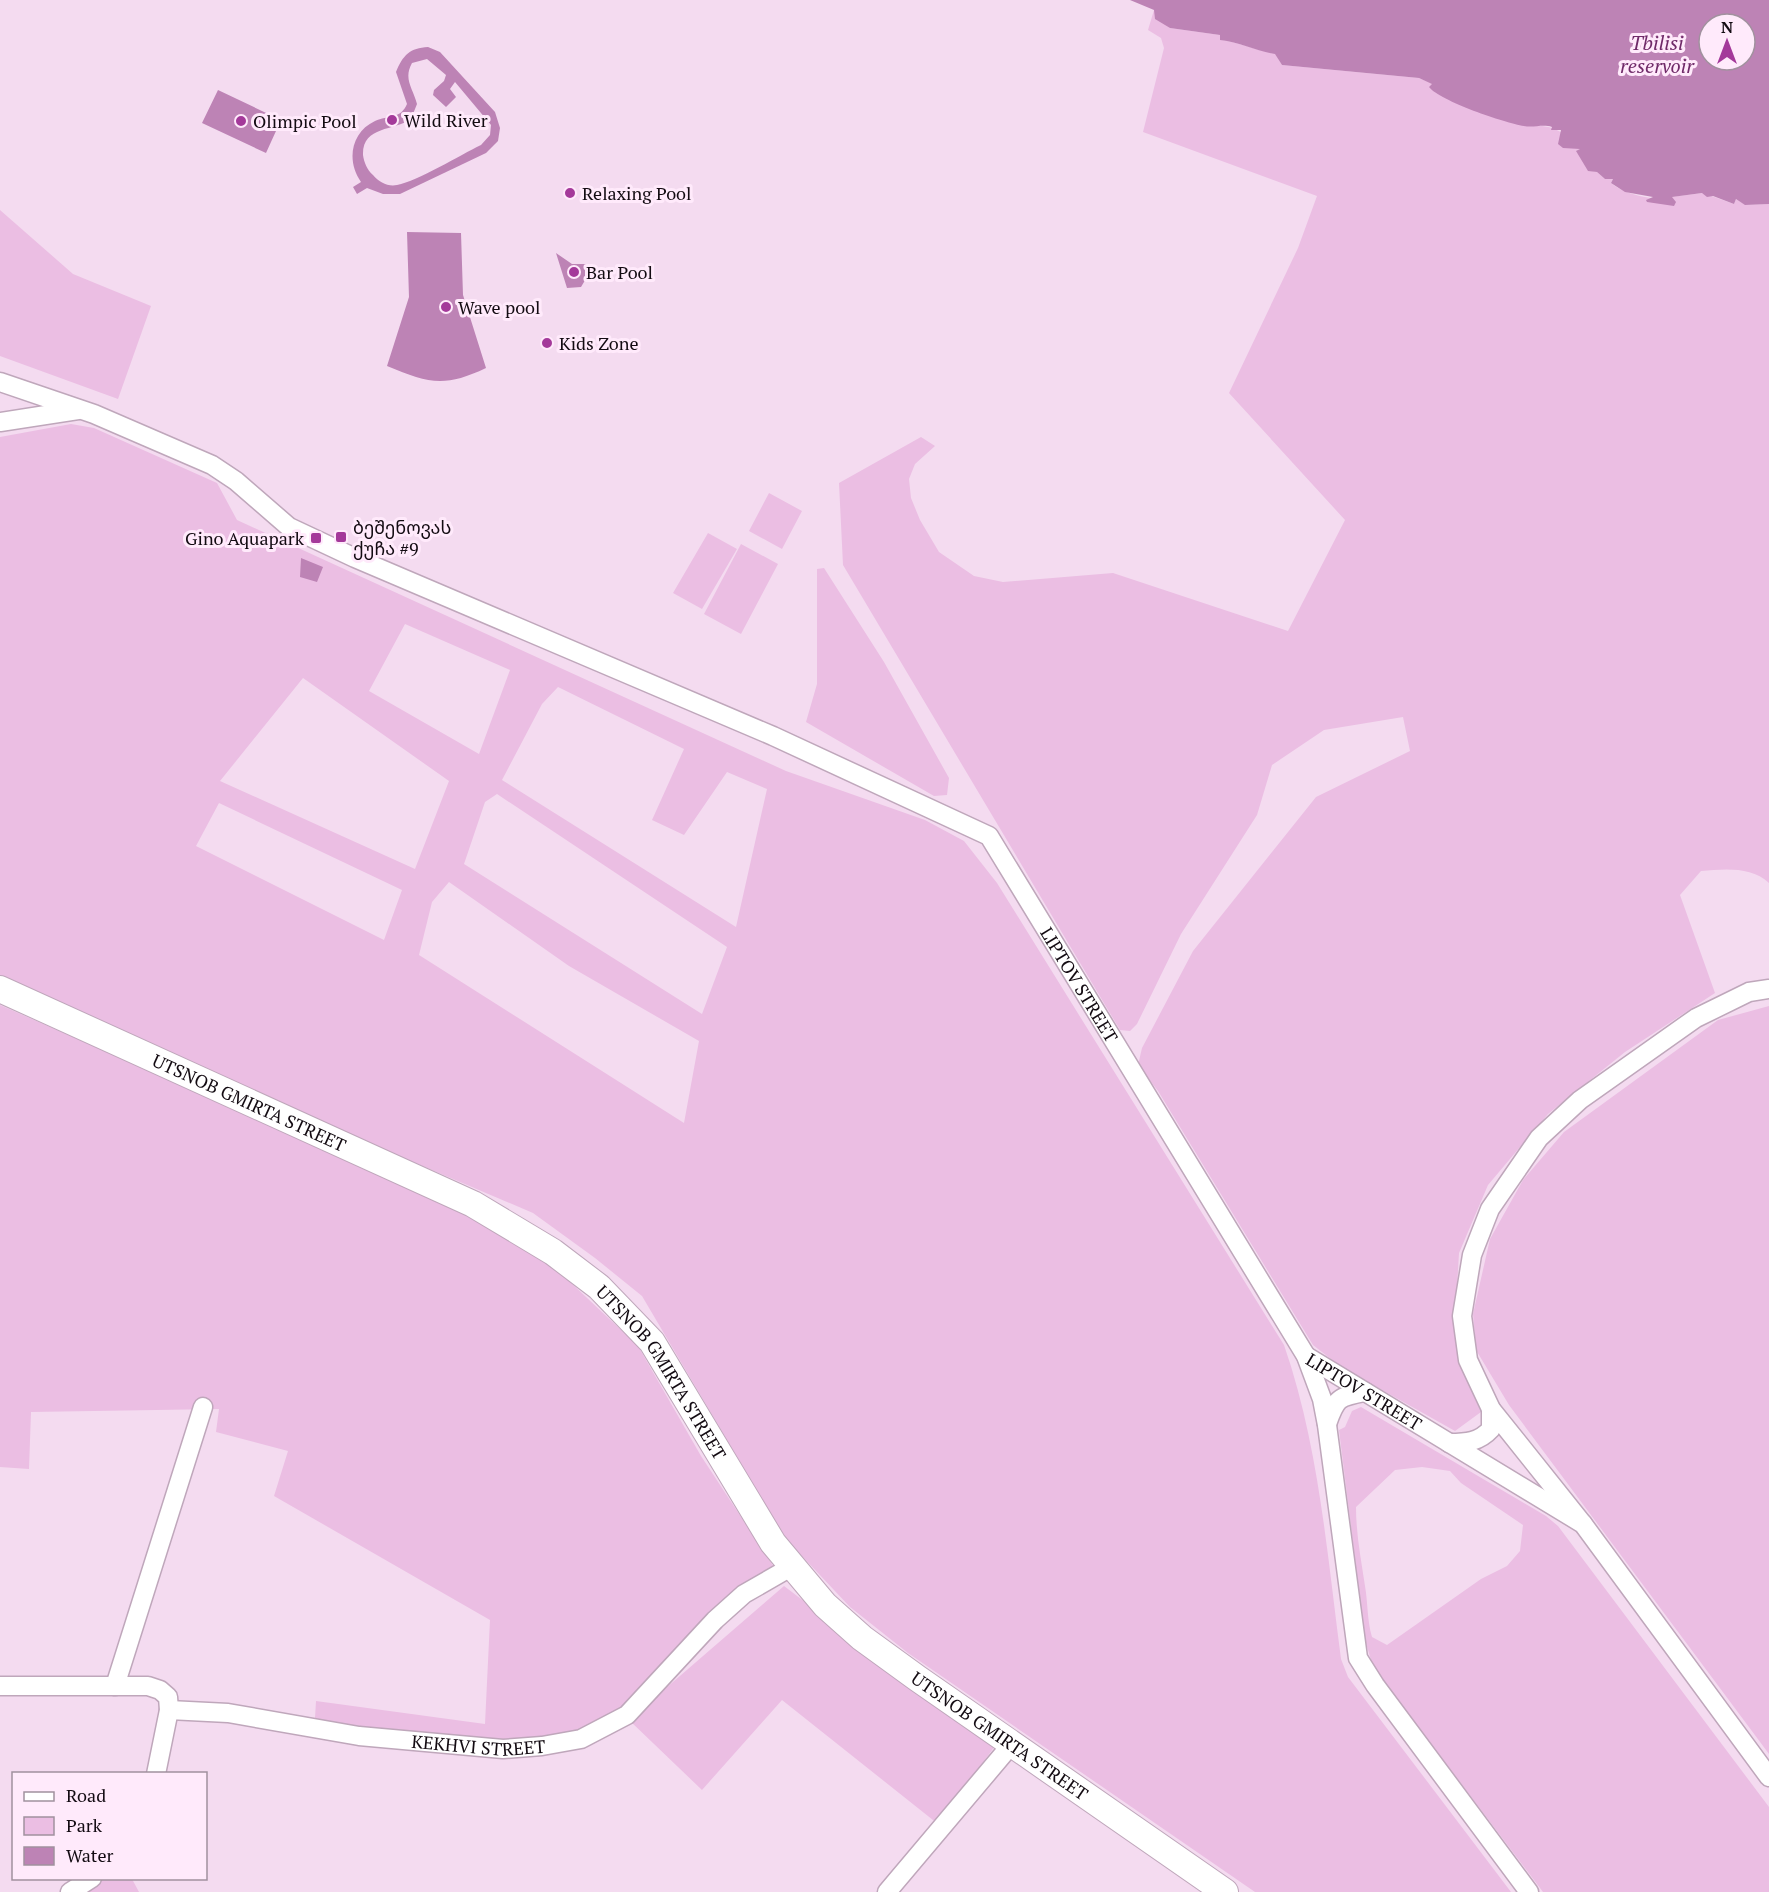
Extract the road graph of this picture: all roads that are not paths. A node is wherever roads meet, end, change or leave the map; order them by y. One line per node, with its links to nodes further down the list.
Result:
1 (0, 382): 2 (street)
2 (83, 410): 3 (street); 6 (street, LIPTOV STREET)
3 (0, 422)
4 (0, 989): 13 (main road, UTSNOB GMIRTA STREET)
5 (1769, 989): 9 (street)
6 (1306, 1356): 7 (street, LIPTOV STREET); 10 (street)
7 (1365, 1392): 10 (street); 11 (street, LIPTOV STREET)
8 (204, 1407): 15 (street)
9 (1491, 1409): 11 (street); 12 (street)
10 (1327, 1425): 24 (street)
11 (1449, 1443): 12 (street, LIPTOV STREET)
12 (1583, 1524): 19 (street, LIPTOV STREET)
13 (790, 1567): 16 (street, KEKHVI STREET); 17 (main road, UTSNOB GMIRTA STREET)
14 (0, 1686): 15 (street)
15 (115, 1686): 16 (street)
16 (169, 1710): 18 (street)
17 (1011, 1745): 22 (street); 23 (main road, UTSNOB GMIRTA STREET)
18 (156, 1772)
19 (1769, 1777)
20 (89, 1880): 21 (street)
21 (70, 1892)
22 (887, 1892)
23 (1225, 1892)
24 (1529, 1892)

